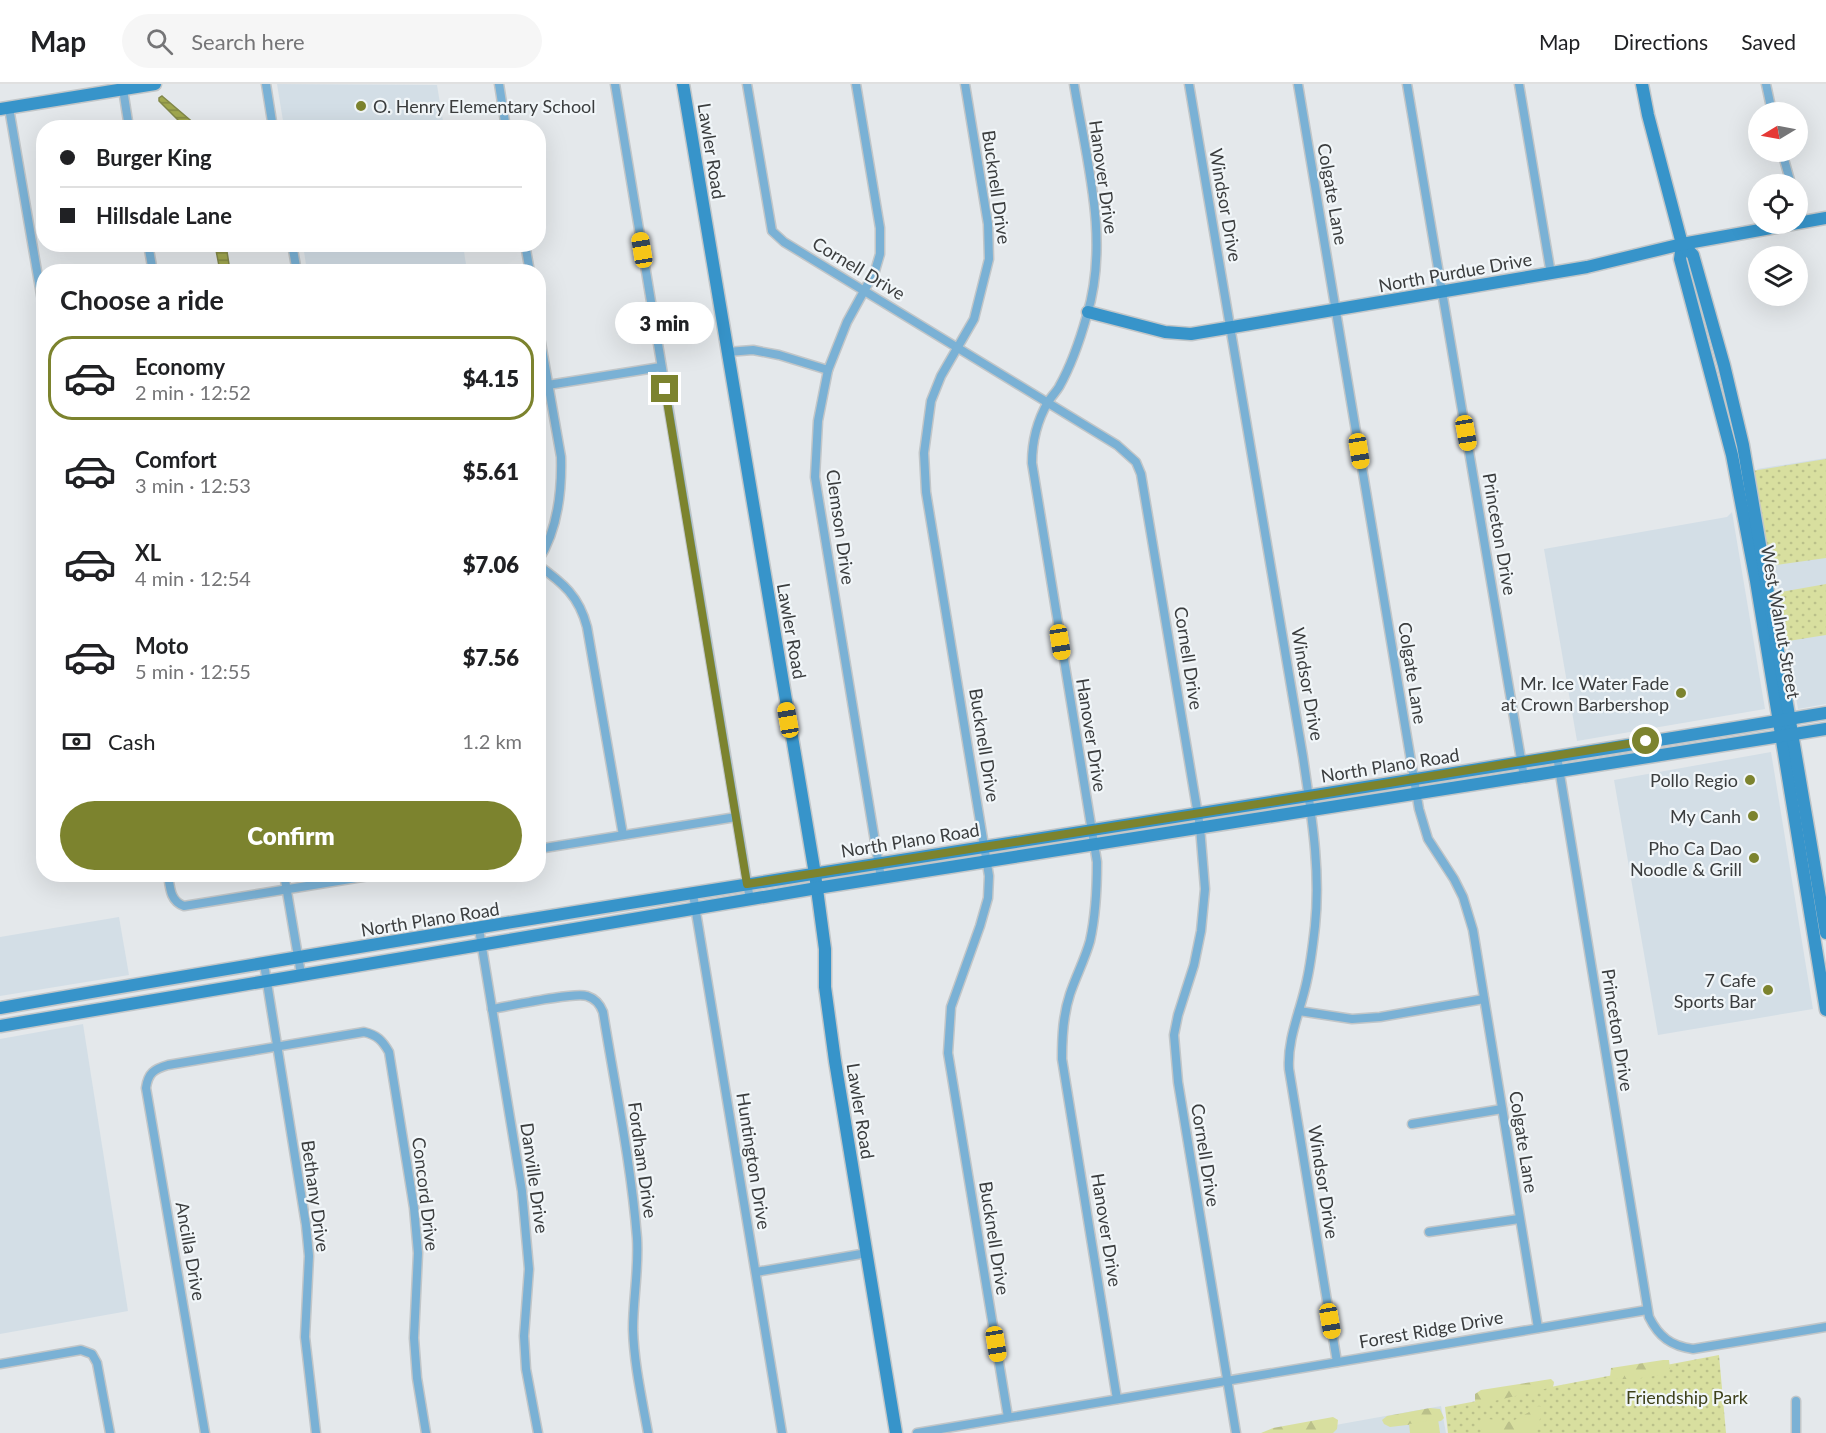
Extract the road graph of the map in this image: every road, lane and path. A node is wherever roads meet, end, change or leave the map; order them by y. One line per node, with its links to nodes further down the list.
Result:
1 (155, 84): 16 (main road)
2 (266, 84): 20 (street)
3 (499, 84): 21 (street)
4 (615, 84): 35 (street)
5 (683, 84): 34 (main road, Lawler Road)
6 (747, 84): 28 (street, Cornell Drive)
7 (856, 84): 28 (street, Clemson Drive)
8 (965, 84): 33 (street, Bucknell Drive)
9 (1074, 84): 31 (street, Hanover Drive)
10 (1189, 84): 32 (street, Windsor Drive)
11 (1298, 84): 30 (street, Colgate Lane)
12 (1407, 84): 29 (street, Princeton Drive)
13 (1519, 84): 27 (street)
14 (1642, 84): 25 (main road, West Walnut Street)
15 (1766, 84): 17 (street)
16 (123, 89): 18 (main road); 19 (street)
17 (1770, 102)
18 (5, 109): 26 (street)
19 (128, 120)
20 (272, 120)
21 (505, 120)
22 (1826, 218): 23 (main road, North Purdue Drive)
23 (1808, 222)
24 (1748, 232): 25 (main road, North Purdue Drive)
25 (1682, 244): 27 (main road, North Purdue Drive); 43 (main road, West Walnut Street)
26 (36, 270)
27 (1551, 274): 29 (main road, North Purdue Drive)
28 (865, 291): 33 (street, Cornell Drive); 36 (street, Clemson Drive)
29 (1442, 291): 30 (main road, North Purdue Drive); 49 (street, Princeton Drive)
30 (1336, 310): 32 (main road, North Purdue Drive); 53 (street, Colgate Lane)
31 (1088, 312): 32 (main road, North Purdue Drive); 39 (street, Hanover Drive)
32 (1230, 327): 55 (street, Windsor Drive)
33 (958, 347): 39 (street, Cornell Drive); 62 (street, Bucknell Drive)
34 (727, 352): 36 (street); 66 (main road, Lawler Road)
35 (661, 367): 38 (street); 57 (street)
36 (828, 370): 65 (street, Clemson Drive)
37 (546, 373): 38 (street)
38 (548, 385): 40 (street)
39 (1048, 403): 56 (street, Cornell Drive); 59 (street, Hanover Drive)
40 (546, 550)
41 (546, 569): 60 (street)
42 (1826, 712): 43 (main road, North Plano Road)
43 (1784, 720): 45 (main road, West Walnut Street); 46 (main road, North Plano Road)
44 (1826, 729): 45 (main road, North Plano Road)
45 (1787, 735): 47 (main road, North Plano Road); 78 (main road); 87 (main road, West Walnut Street)
46 (1666, 738): 47 (main road); 48 (main road, North Plano Road); 50 (main road)
47 (1682, 752): 50 (main road, North Plano Road)
48 (1557, 756): 49 (main road, North Plano Road); 51 (street, Princeton Drive)
49 (1521, 762): 52 (street, Princeton Drive); 53 (main road, North Plano Road)
50 (1622, 762): 51 (main road, North Plano Road)
51 (1559, 772): 52 (main road, North Plano Road); 97 (street, Princeton Drive)
52 (1524, 777): 54 (main road, North Plano Road)
53 (1414, 779): 54 (street, Colgate Lane); 55 (main road, North Plano Road)
54 (1416, 794): 55 (main road, North Plano Road); 84 (street, Colgate Lane)
55 (1310, 803): 56 (main road, North Plano Road); 58 (main road, North Plano Road); 88 (street, Windsor Drive)
56 (1198, 813): 58 (street, Cornell Drive); 59 (main road, North Plano Road)
57 (736, 817): 60 (street); 71 (street)
58 (1200, 827): 61 (main road, North Plano Road); 102 (street, Cornell Drive)
59 (1091, 830): 61 (street, Hanover Drive); 62 (main road, North Plano Road)
60 (623, 835): 63 (street)
61 (1094, 845): 64 (main road, North Plano Road); 103 (street, Hanover Drive)
62 (985, 847): 64 (street, Bucknell Drive); 65 (main road, North Plano Road)
63 (546, 848)
64 (987, 862): 67 (main road, North Plano Road); 105 (street, Bucknell Drive)
65 (878, 863): 66 (main road, North Plano Road); 67 (street, Clemson Drive)
66 (814, 874): 71 (main road, North Plano Road); 72 (main road, Lawler Road)
67 (881, 878): 72 (main road, North Plano Road)
68 (169, 882): 73 (street)
69 (285, 882): 73 (street)
70 (336, 882): 73 (street)
71 (747, 884): 74 (main road, North Plano Road); 75 (street)
72 (817, 888): 75 (main road, North Plano Road); 95 (main road, Lawler Road)
73 (286, 891): 80 (street)
74 (693, 894): 76 (street, Huntington Drive); 77 (main road, North Plano Road)
75 (750, 900): 76 (main road, North Plano Road)
76 (696, 910): 79 (main road, North Plano Road); 96 (street, Huntington Drive)
77 (479, 929): 79 (street, Danville Drive); 80 (main road, North Plano Road)
78 (1826, 933)
79 (481, 944): 82 (main road, North Plano Road); 86 (street, Danville Drive)
80 (297, 959): 81 (main road, North Plano Road); 82 (street)
81 (264, 964): 83 (street, Bethany Drive); 85 (main road, North Plano Road)
82 (301, 974): 83 (main road, North Plano Road)
83 (267, 980): 89 (main road, North Plano Road); 90 (street, Bethany Drive)
84 (1484, 999): 88 (street); 91 (street, Colgate Lane)
85 (0, 1008)
86 (492, 1009): 110 (street, Danville Drive); 111 (street, Fordham Drive)
87 (1826, 1010)
88 (1299, 1011): 100 (street, Windsor Drive)
89 (0, 1026)
90 (277, 1046): 107 (street, Ancilla Drive); 108 (street, Bethany Drive); 109 (street, Concord Drive)
91 (1502, 1108): 92 (street); 93 (street, Colgate Lane)
92 (1412, 1124)
93 (1520, 1219): 94 (street); 99 (street, Colgate Lane)
94 (1429, 1232)
95 (867, 1253): 96 (street); 113 (main road, Lawler Road)
96 (756, 1272): 112 (street, Huntington Drive)
97 (1647, 1310): 98 (street); 99 (street, Forest Ridge Drive)
98 (1826, 1327)
99 (1538, 1328): 100 (street, Forest Ridge Drive)
100 (1337, 1362): 102 (street, Forest Ridge Drive)
101 (0, 1364): 106 (street)
102 (1228, 1381): 103 (street, Forest Ridge Drive); 115 (street, Cornell Drive)
103 (1117, 1399): 105 (street, Forest Ridge Drive)
104 (1796, 1401): 116 (street)
105 (1008, 1417): 114 (street, Forest Ridge Drive)
106 (110, 1433)
107 (205, 1433)
108 (315, 1433)
109 (426, 1433)
110 (538, 1433)
111 (648, 1433)
112 (782, 1433)
113 (896, 1433)
114 (917, 1433)
115 (1236, 1433)
116 (1796, 1433)

